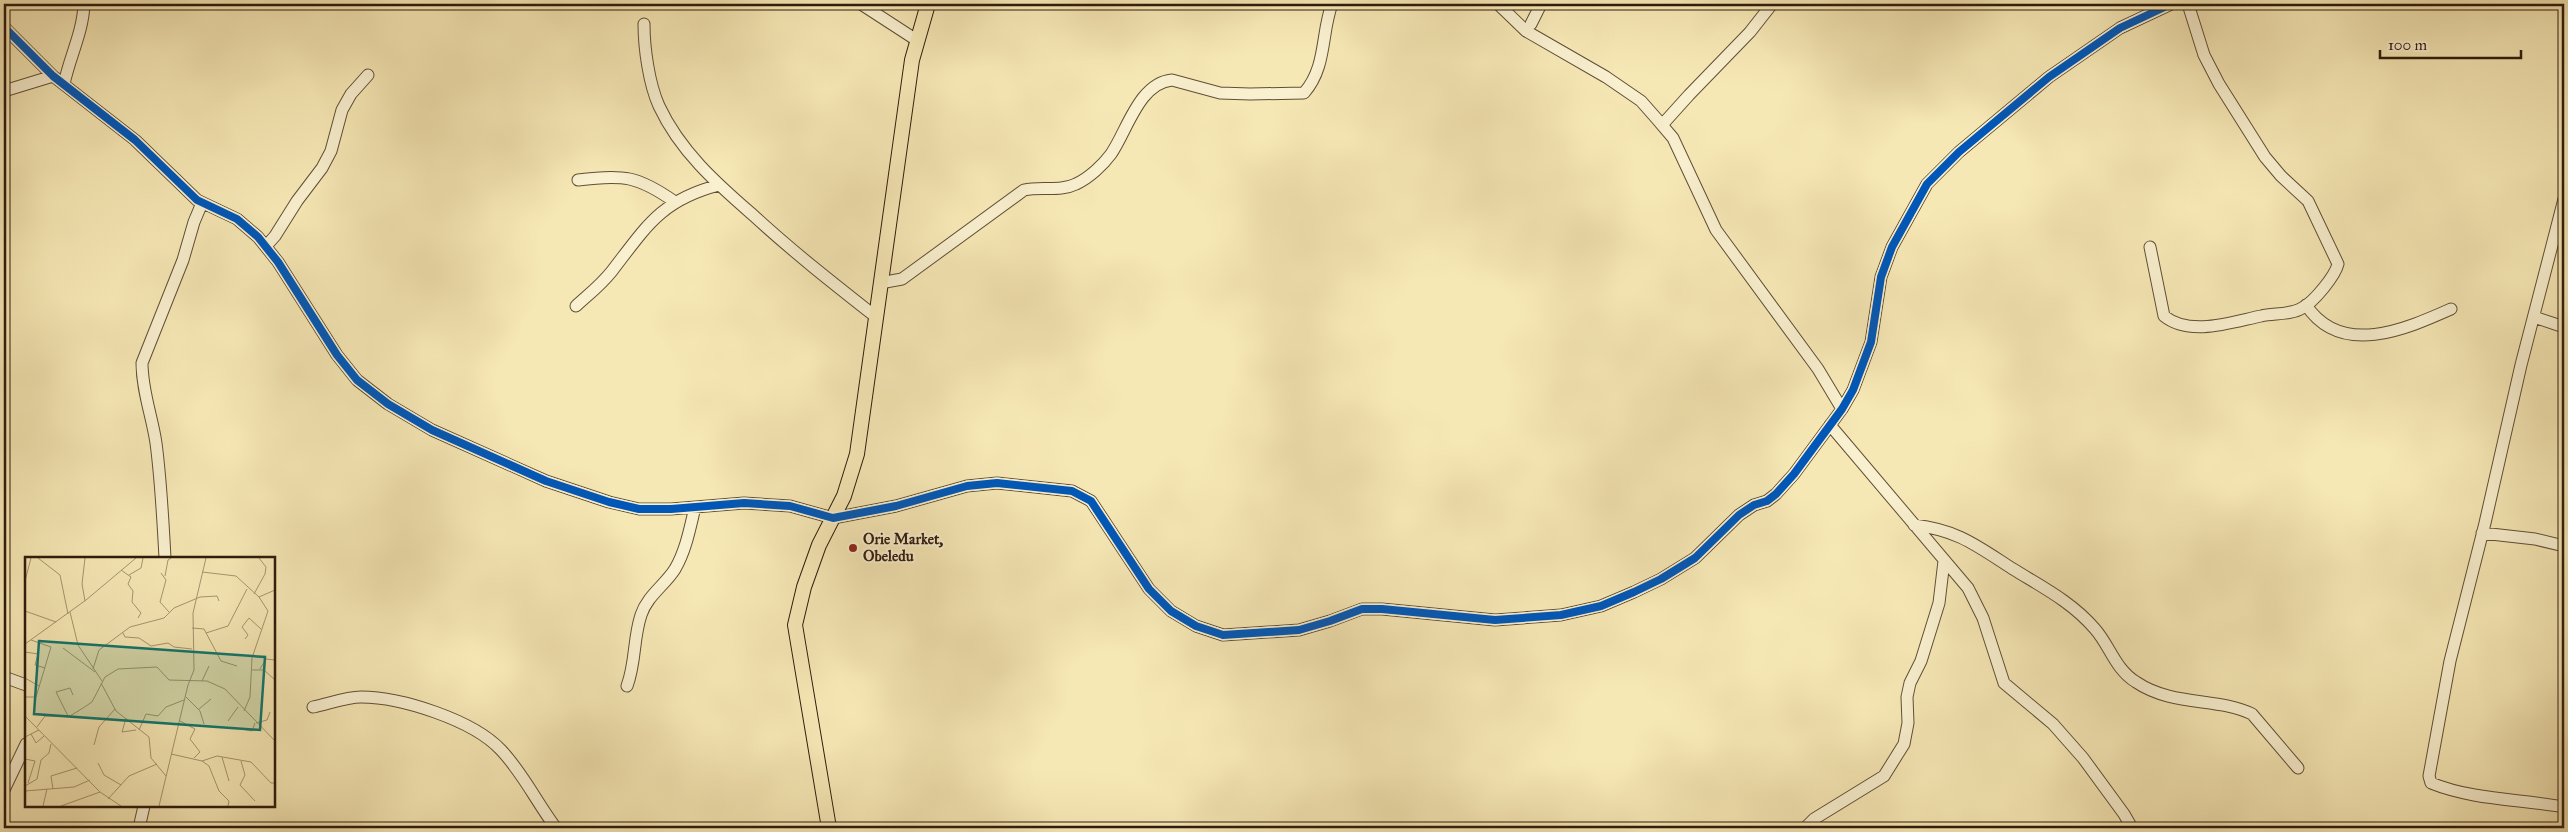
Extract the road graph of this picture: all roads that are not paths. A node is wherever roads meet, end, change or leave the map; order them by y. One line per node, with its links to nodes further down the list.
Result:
1 (84, 4): 16 (street)
2 (861, 4): 13 (street)
3 (928, 4): 13 (main road)
4 (1332, 4): 26 (street)
5 (1498, 4): 18 (street)
6 (1541, 4): 11 (street)
7 (1772, 4): 18 (street)
8 (2170, 4): 33 (street)
9 (2188, 4): 27 (street)
10 (644, 24): 20 (street)
11 (1531, 24)
12 (4, 27): 15 (street)
13 (918, 41): 26 (main road)
14 (368, 75): 24 (street)
15 (53, 76): 16 (street); 17 (street)
16 (64, 84): 23 (street)
17 (4, 91)
18 (1662, 125): 33 (street)
19 (578, 180): 22 (street)
20 (719, 185): 22 (street); 30 (street)
21 (2564, 200): 31 (street)
22 (675, 202): 28 (street)
23 (202, 203): 24 (street); 40 (street)
24 (266, 246): 35 (street)
25 (2150, 247): 27 (street)
26 (880, 283): 30 (main road)
27 (2306, 305): 29 (street)
28 (576, 306)
29 (2451, 309)
30 (876, 317): 36 (main road)
31 (2534, 317): 32 (street); 38 (street)
32 (2564, 327)
33 (1842, 408): 34 (street)
34 (1830, 425): 36 (street); 37 (street)
35 (695, 507): 36 (street); 44 (street)
36 (833, 518): 53 (main road)
37 (1914, 525): 41 (street); 47 (street)
38 (2482, 533): 39 (street); 50 (street)
39 (2564, 546)
40 (165, 557)
41 (1944, 562): 54 (street); 55 (street)
42 (4, 677): 43 (street)
43 (25, 685)
44 (626, 686)
45 (313, 707): 52 (street)
46 (25, 746): 48 (street)
47 (2298, 768)
48 (4, 790)
49 (144, 807): 51 (street)
50 (2564, 807)
51 (139, 828)
52 (556, 828)
53 (829, 828)
54 (1805, 828)
55 (2132, 828)

